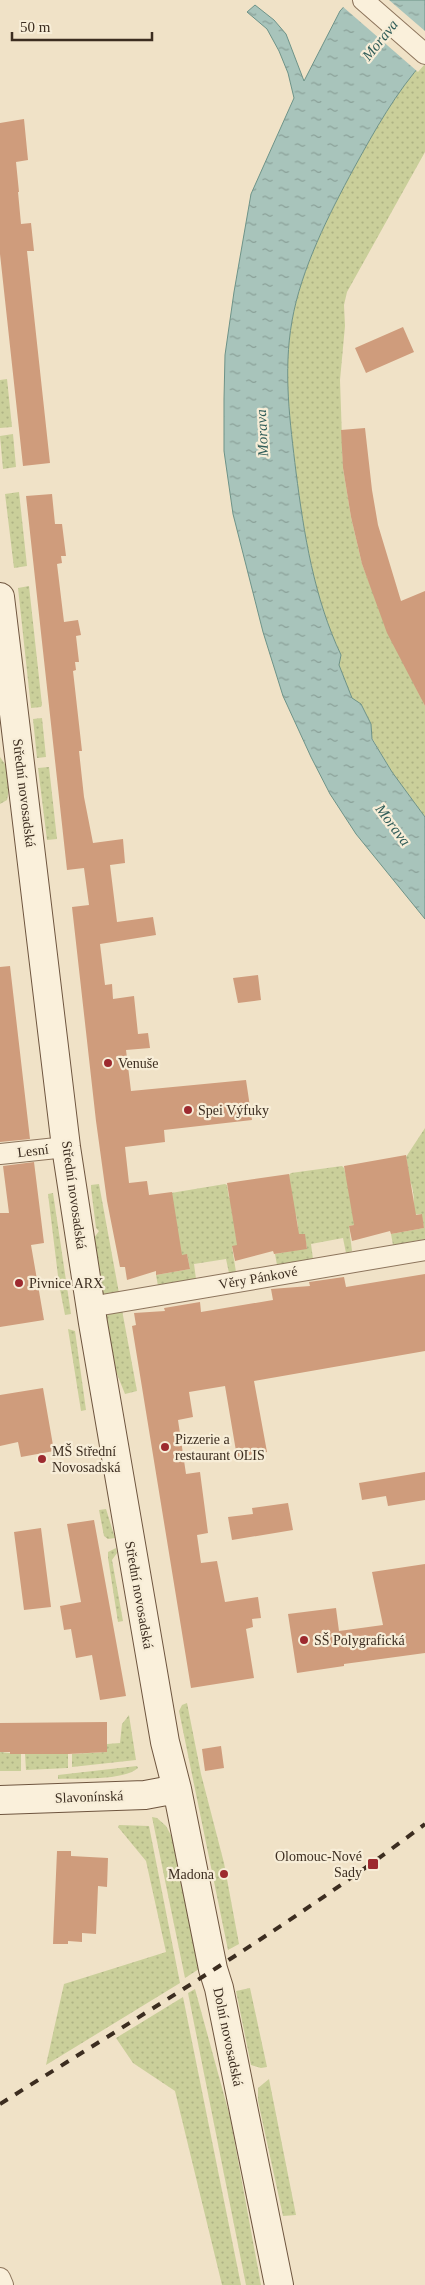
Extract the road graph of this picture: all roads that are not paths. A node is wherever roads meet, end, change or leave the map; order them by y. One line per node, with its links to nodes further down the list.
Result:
1 (363, 0): 2 (street)
2 (425, 54)
3 (0, 598): 4 (main road, Střední novosadská)
4 (66, 1147): 5 (street, Lesní); 7 (main road, Střední novosadská)
5 (0, 1154)
6 (425, 1250): 7 (street, Věry Pánkové)
7 (90, 1307): 8 (main road, Střední novosadská)
8 (176, 1789): 9 (main road, Slavonínská); 12 (main road, Dolní novosadská)
9 (0, 1800)
10 (0, 2278): 11 (street)
11 (3, 2285)
12 (279, 2285)

